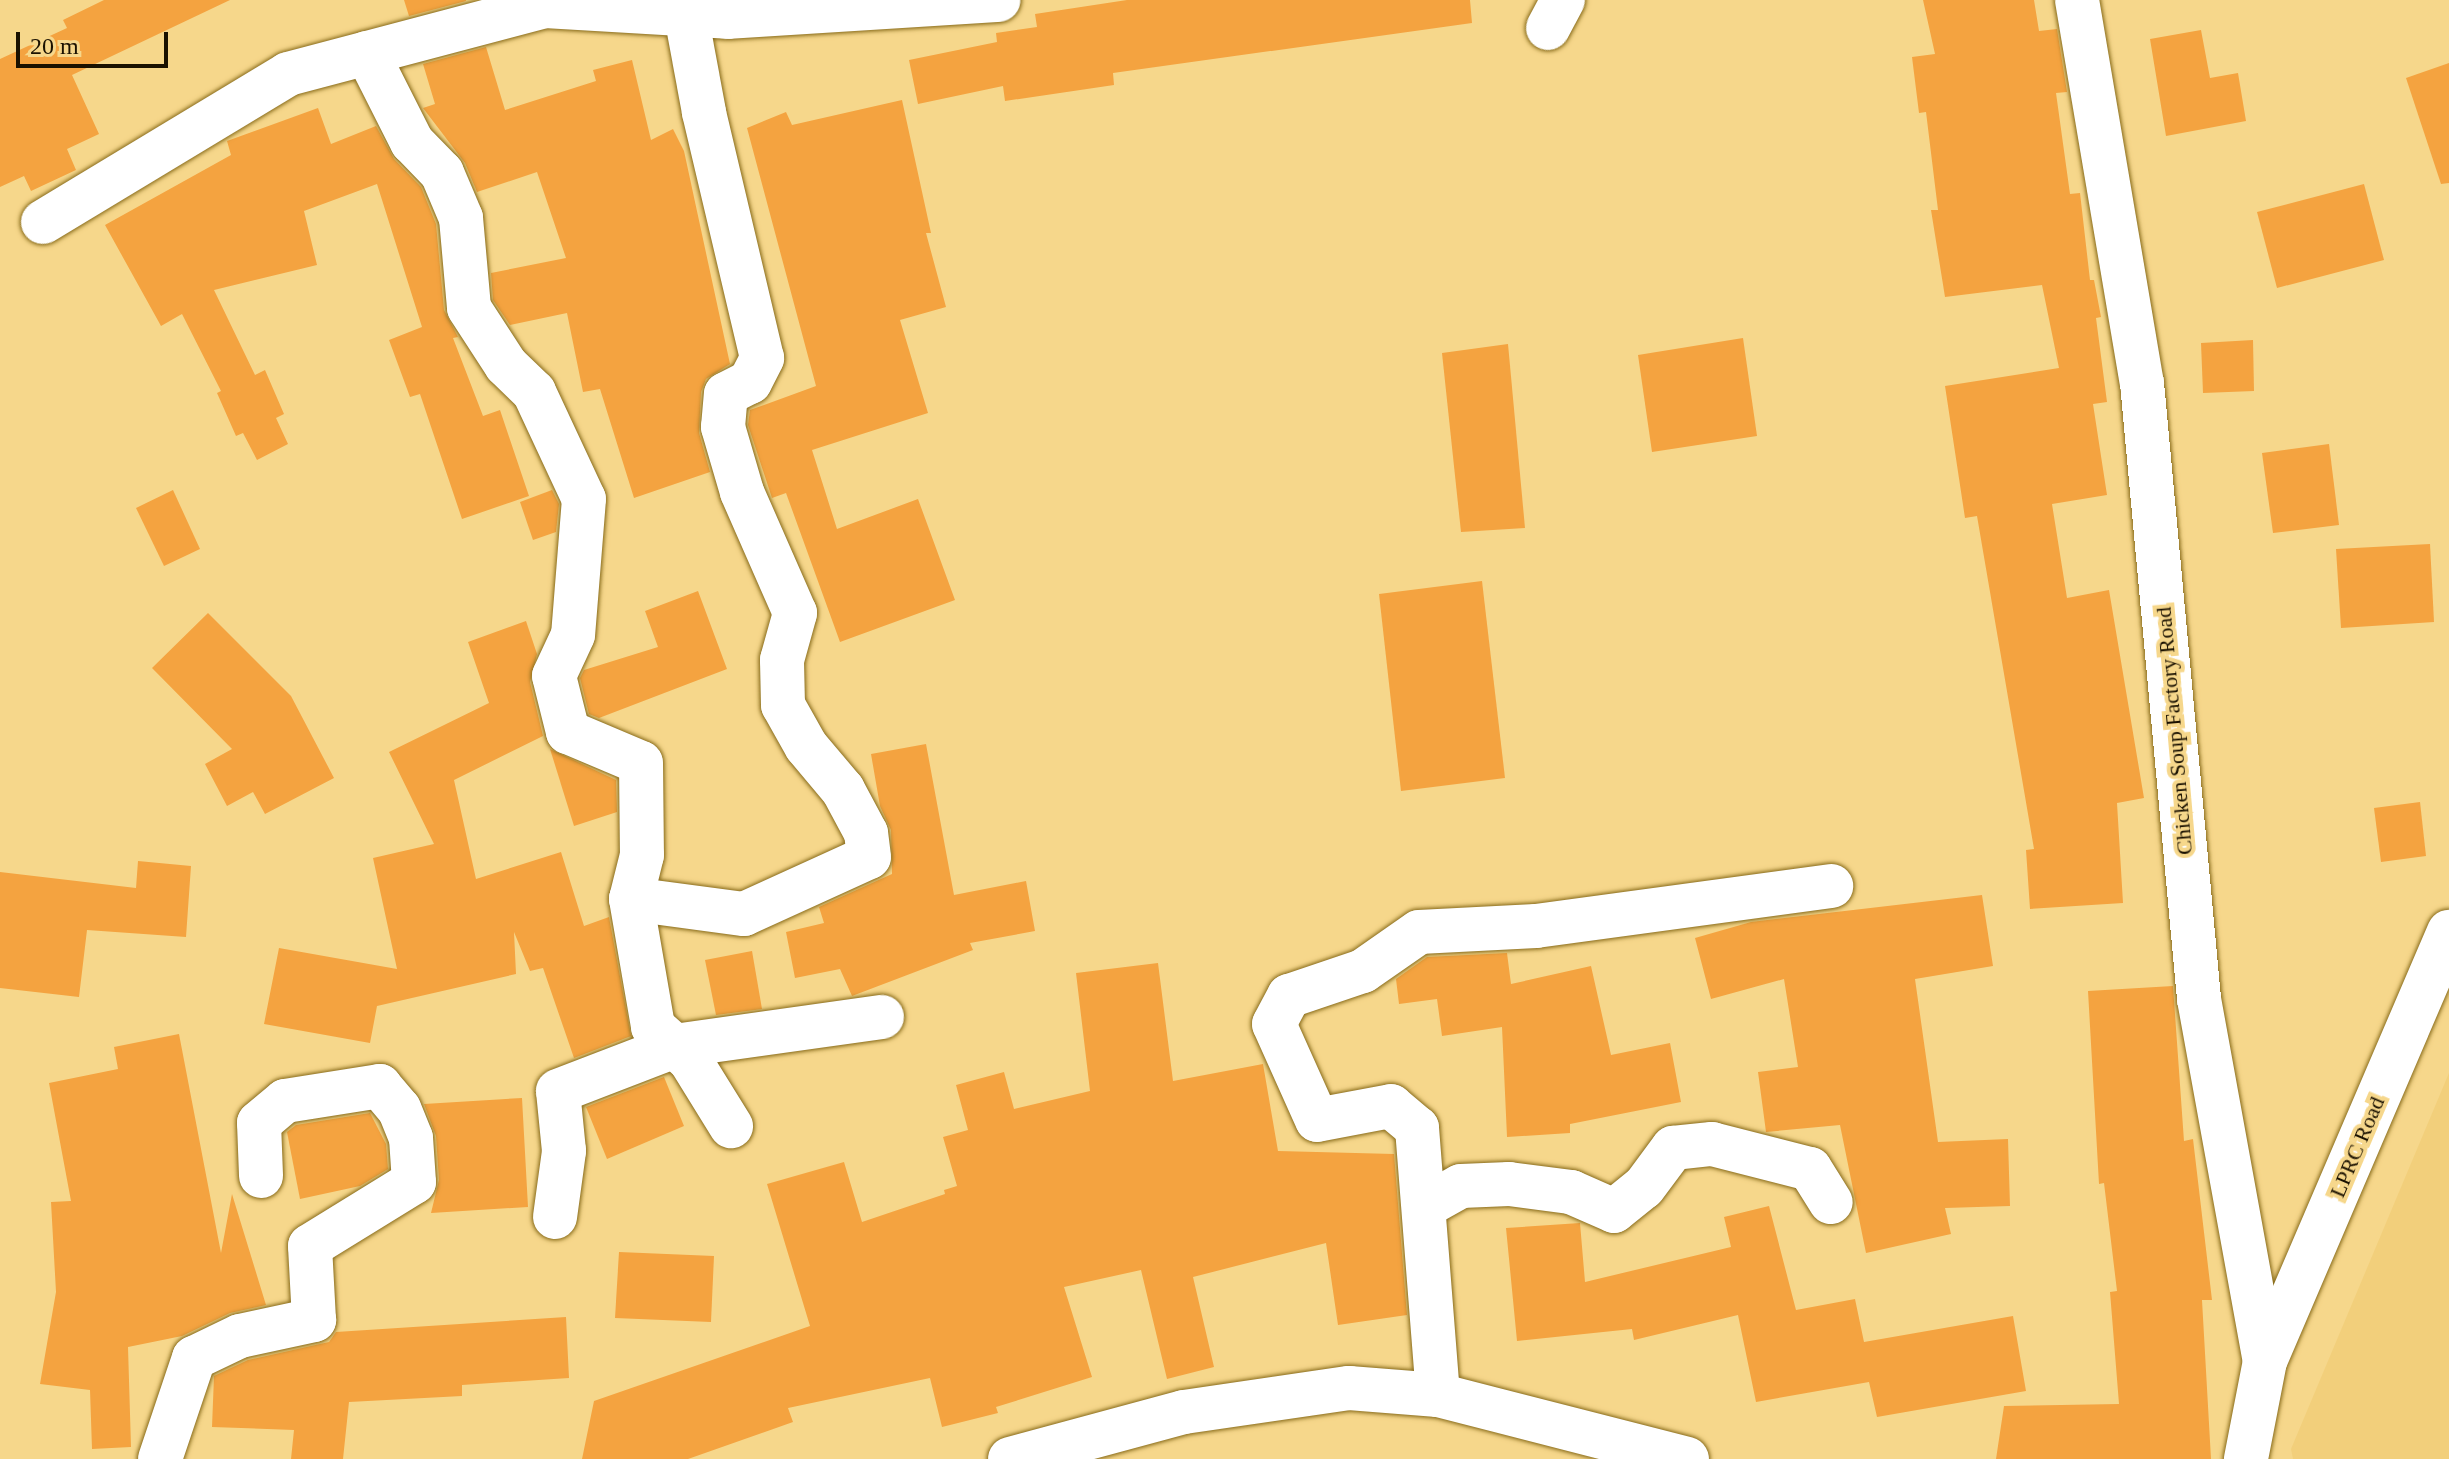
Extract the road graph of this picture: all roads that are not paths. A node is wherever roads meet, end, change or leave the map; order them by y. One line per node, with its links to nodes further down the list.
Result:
1 (998, 0): 4 (street)
2 (2077, 0): 17 (street, Chicken Soup Factory Road)
3 (542, 3): 4 (street); 5 (street)
4 (686, 15): 8 (street)
5 (367, 53): 6 (street); 8 (street)
6 (43, 222)
7 (1831, 886): 15 (street)
8 (631, 899): 11 (street)
9 (2449, 932): 17 (street, LPRC Road)
10 (882, 1017): 11 (street)
11 (675, 1046): 12 (street); 16 (street)
12 (731, 1126)
13 (261, 1176): 19 (street)
14 (1831, 1202): 15 (street)
15 (1425, 1206): 18 (street)
16 (555, 1217)
17 (2265, 1361): 22 (street, Chicken Soup Factory Road)
18 (1438, 1395): 20 (street); 21 (street)
19 (160, 1459)
20 (1010, 1459)
21 (1687, 1459)
22 (2246, 1459)

